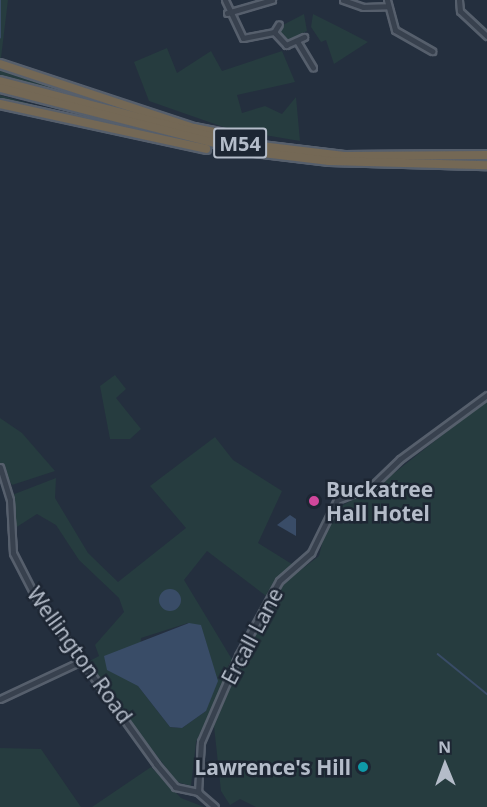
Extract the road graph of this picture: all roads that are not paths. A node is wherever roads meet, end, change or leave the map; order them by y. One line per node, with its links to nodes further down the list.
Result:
1 (225, 0): 6 (street)
2 (343, 0): 4 (street)
3 (459, 0): 9 (street)
4 (387, 3): 12 (street)
5 (269, 4): 6 (street)
6 (227, 13): 8 (street)
7 (279, 24): 8 (street)
8 (274, 32): 11 (street)
9 (487, 36)
10 (304, 37): 11 (street)
11 (297, 40): 14 (street)
12 (432, 51)
13 (0, 64): 20 (highway, M54)
14 (313, 64)
15 (0, 81): 20 (highway, M54)
16 (0, 88): 18 (highway, M54)
17 (0, 104): 18 (highway, M54)
18 (246, 151): 21 (highway, M54)
19 (487, 155): 20 (highway, M54)
20 (344, 156)
21 (487, 165)
22 (487, 395): 26 (street, Ercall Lane)
23 (0, 466): 24 (street, Wellington Road)
24 (81, 661): 25 (street); 26 (street, Wellington Road)
25 (0, 699)
26 (198, 792): 27 (street, Wellington Road)
27 (215, 807)

